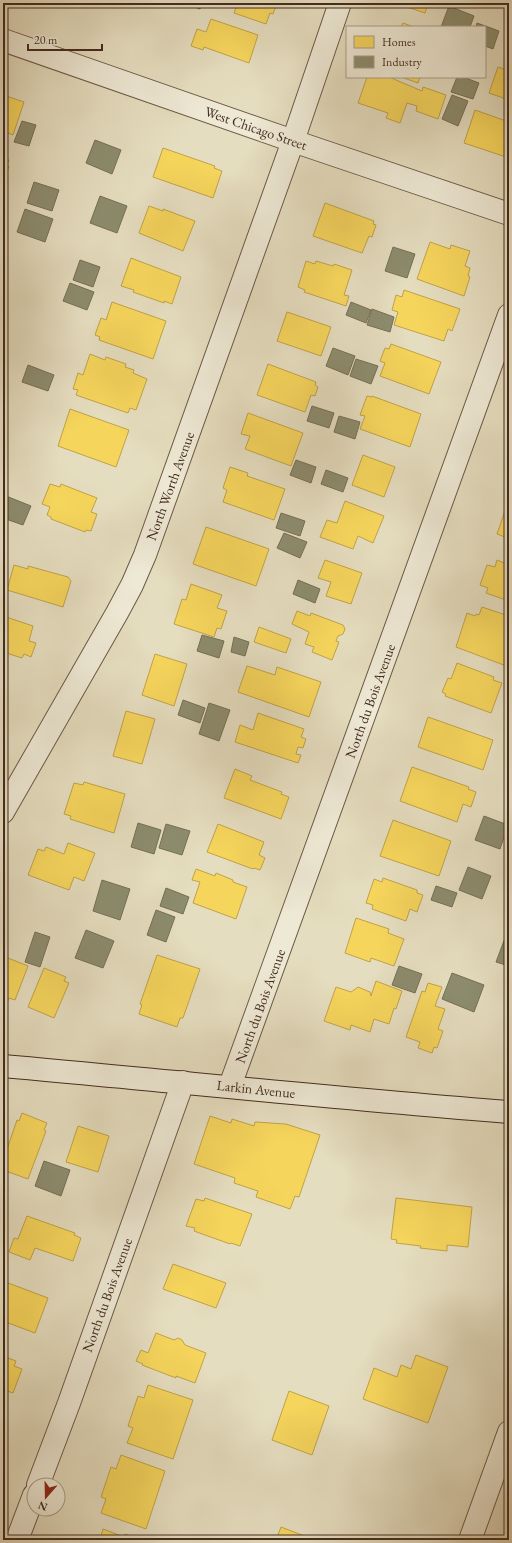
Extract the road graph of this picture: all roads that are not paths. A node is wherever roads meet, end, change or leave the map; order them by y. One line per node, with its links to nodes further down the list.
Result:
1 (340, 3): 3 (street, North Worth Avenue)
2 (3, 40): 3 (street, West Chicago Street)
3 (292, 141): 4 (street, West Chicago Street); 6 (street, North Worth Avenue)
4 (509, 214)
5 (509, 315): 9 (street, North du Bois Avenue)
6 (3, 812)
7 (3, 1066): 8 (street, Larkin Avenue)
8 (183, 1082): 9 (street, Larkin Avenue); 12 (street, North du Bois Avenue)
9 (230, 1086): 10 (street, Larkin Avenue)
10 (509, 1112)
11 (509, 1432): 15 (street)
12 (41, 1477)
13 (26, 1516): 14 (street)
14 (17, 1540)
15 (470, 1540)

